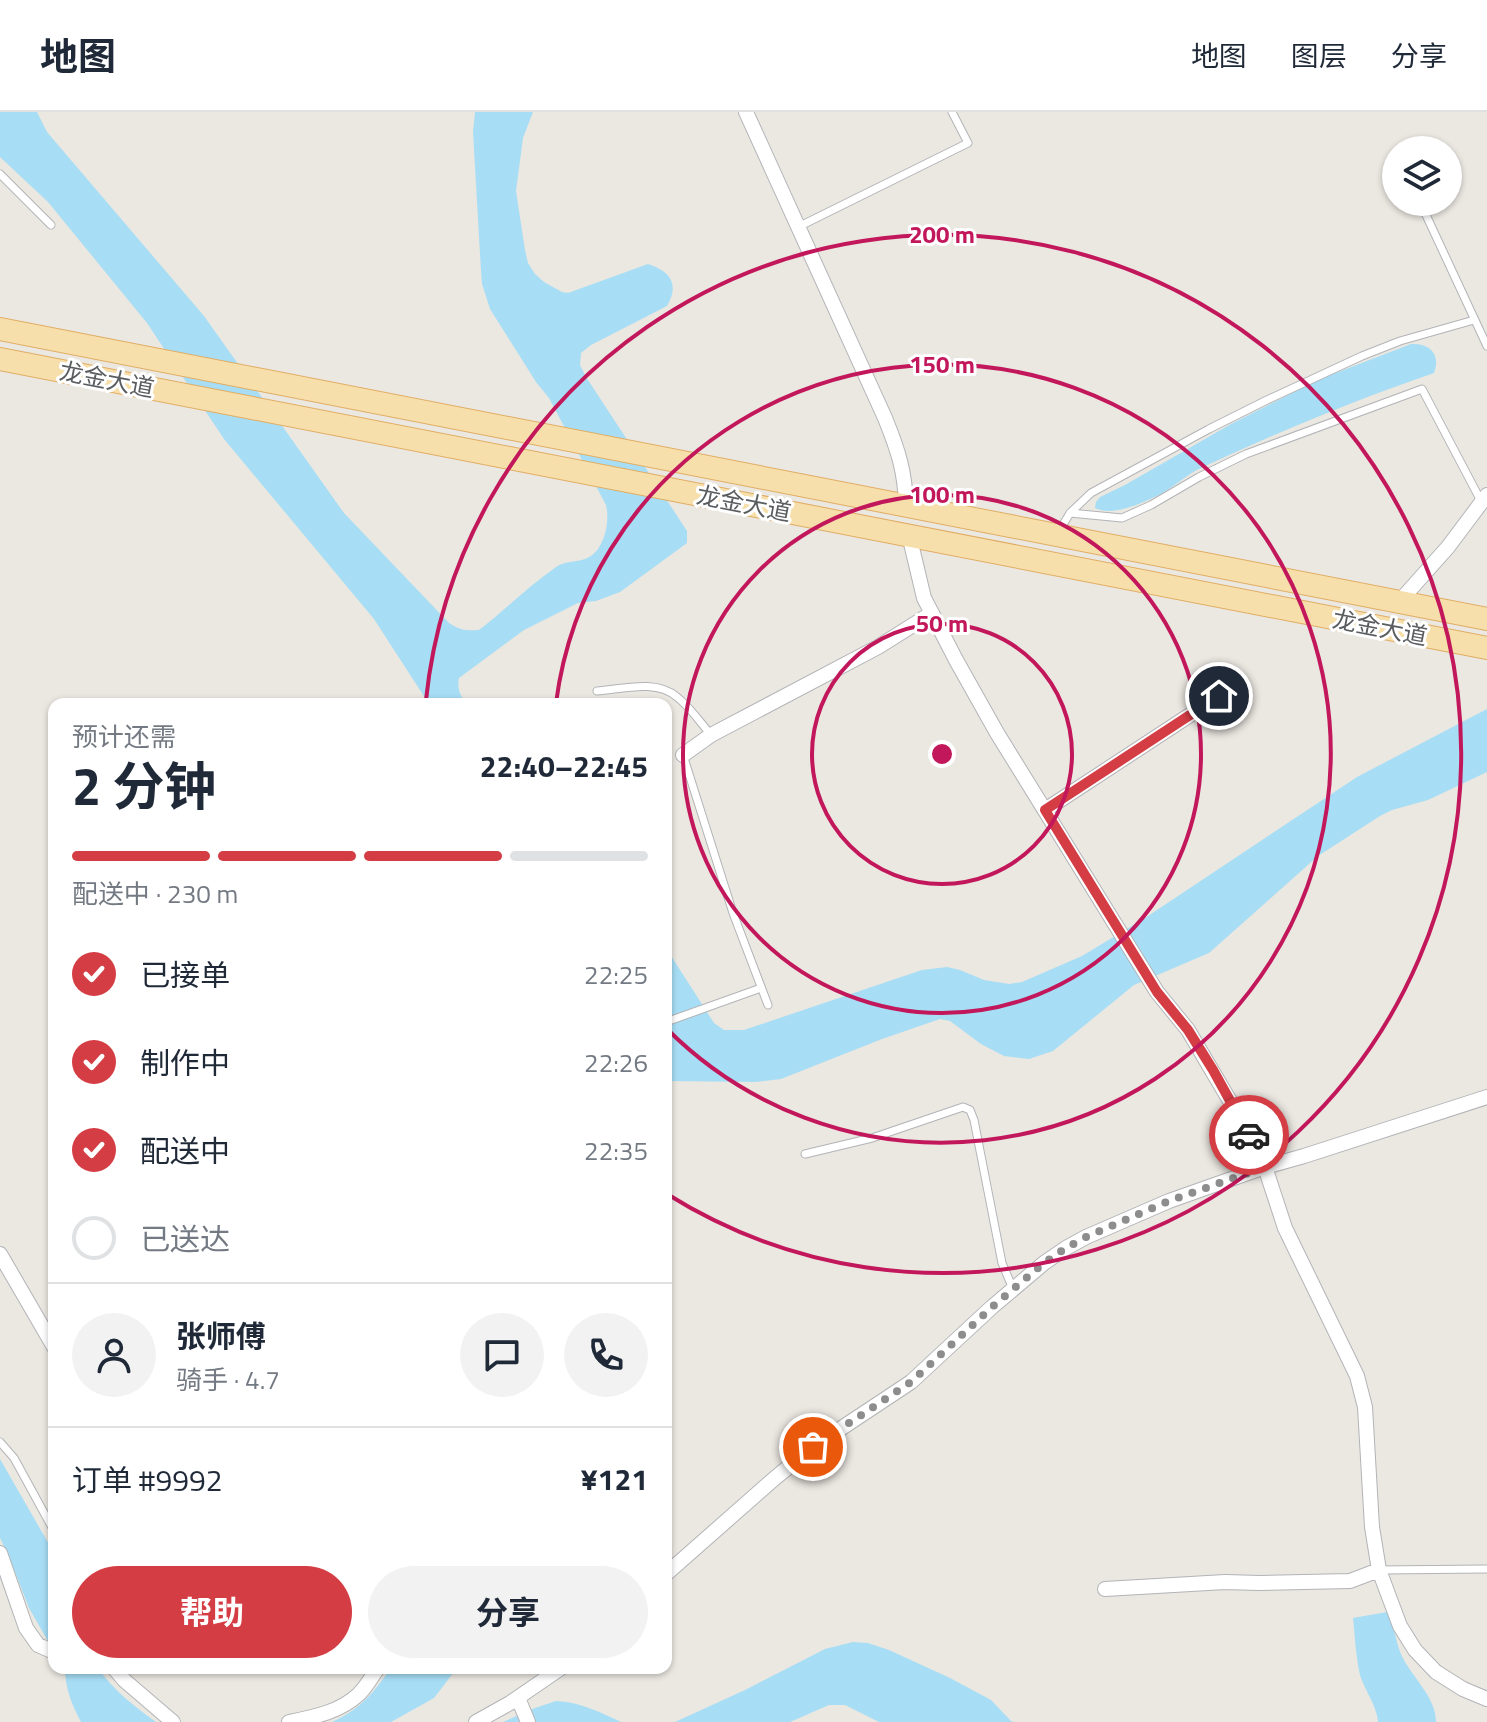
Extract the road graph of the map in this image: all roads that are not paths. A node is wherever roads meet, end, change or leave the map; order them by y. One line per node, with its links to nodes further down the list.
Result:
1 (746, 112): 6 (street)
2 (952, 112): 6 (lane)
3 (0, 174): 5 (lane)
4 (1426, 216): 7 (lane)
5 (51, 225)
6 (798, 227): 12 (street)
7 (1474, 320): 9 (lane); 13 (lane)
8 (0, 329): 12 (main road, 龙金大道)
9 (1487, 346)
10 (0, 359): 14 (main road, 龙金大道)
11 (1484, 499): 13 (lane); 16 (street)
12 (906, 505): 15 (main road, 龙金大道)
13 (1070, 513): 15 (lane)
14 (909, 535): 17 (street); 19 (main road, 龙金大道)
15 (1057, 535): 16 (main road, 龙金大道)
16 (1399, 602): 18 (main road, 龙金大道)
17 (932, 613): 22 (street); 24 (street)
18 (1487, 619)
19 (1487, 648)
20 (597, 691): 22 (lane)
21 (1219, 696): 24 (street)
22 (711, 735): 23 (street)
23 (683, 755): 25 (lane)
24 (1045, 810): 30 (street)
25 (761, 988): 26 (lane); 27 (lane)
26 (768, 1005)
27 (672, 1020)
28 (1487, 1097): 30 (street)
29 (805, 1154): 32 (lane)
30 (1265, 1167): 32 (street); 39 (street)
31 (0, 1254): 33 (street)
32 (1013, 1289): 37 (street)
33 (48, 1337)
34 (0, 1442): 35 (lane)
35 (48, 1520)
36 (0, 1553): 41 (street)
37 (672, 1569)
38 (1487, 1569): 39 (lane)
39 (1379, 1570): 40 (street); 45 (street)
40 (1105, 1589)
41 (48, 1649)
42 (119, 1674): 48 (street)
43 (374, 1674): 47 (street)
44 (556, 1674): 46 (street)
45 (1487, 1699)
46 (523, 1710): 51 (street)
47 (309, 1718): 49 (street); 50 (street)
48 (173, 1722)
49 (289, 1722)
50 (334, 1722)
51 (476, 1722)

